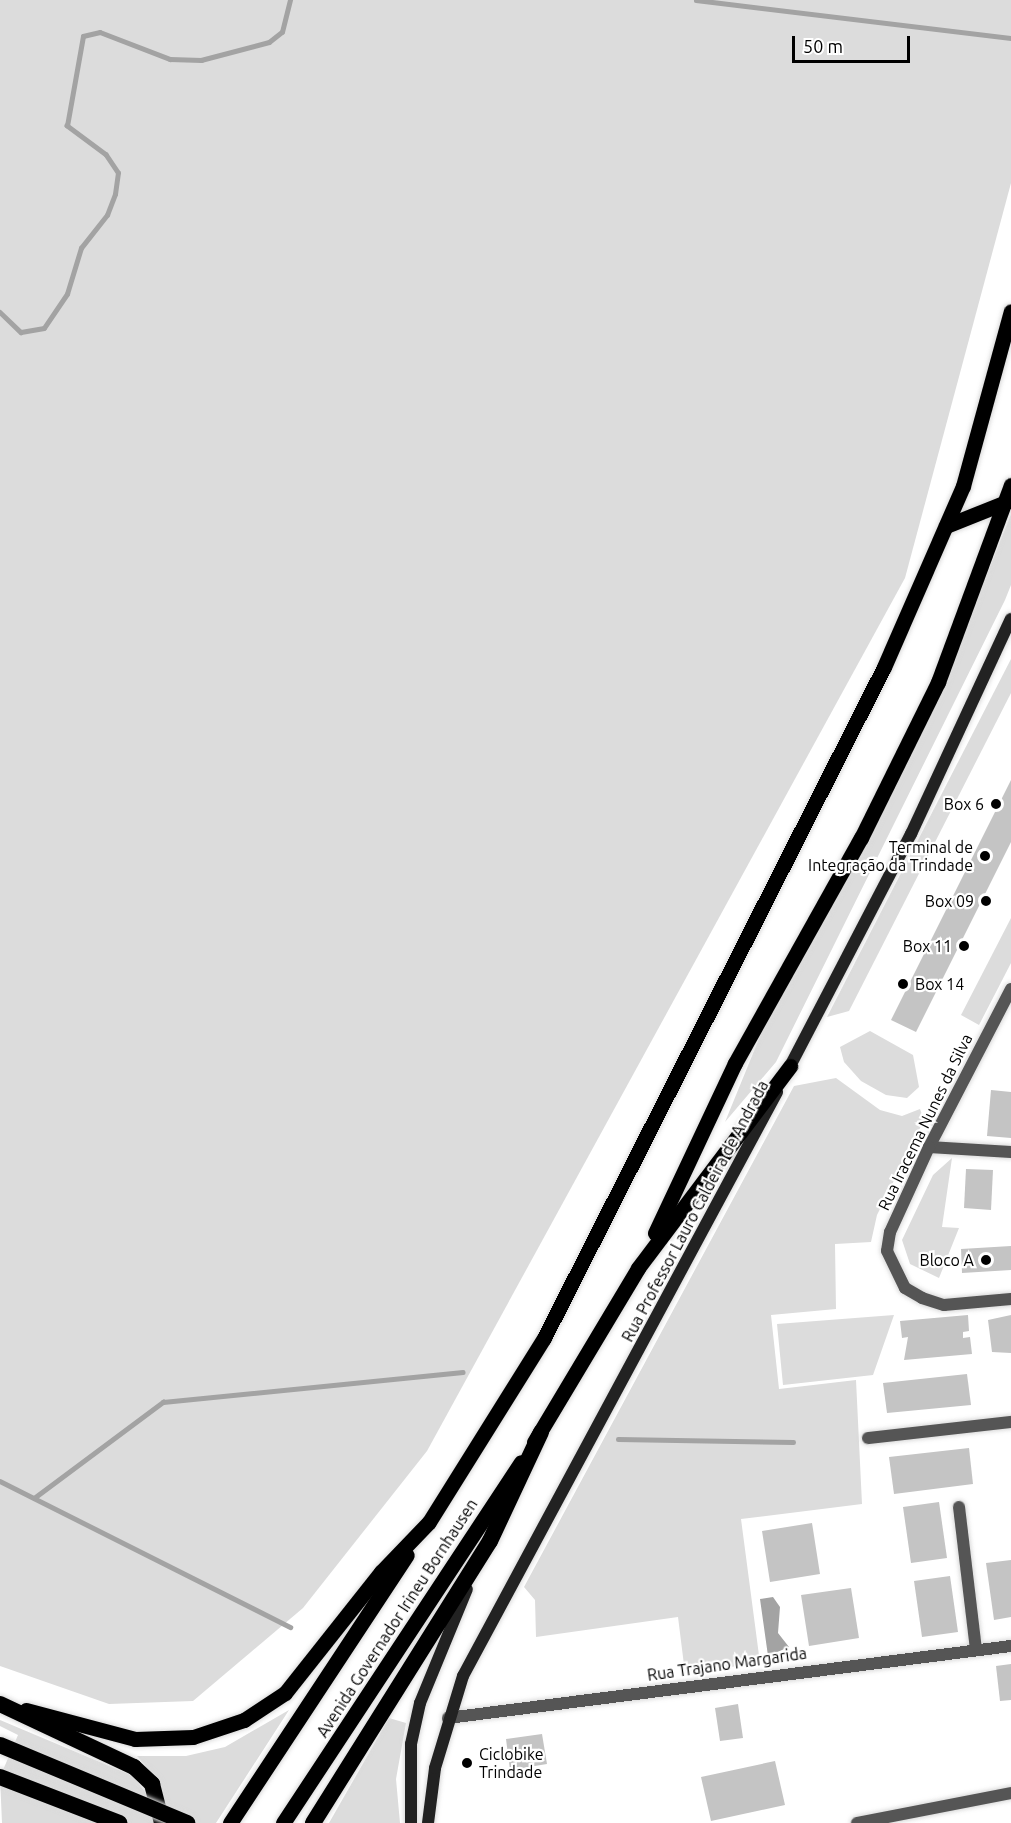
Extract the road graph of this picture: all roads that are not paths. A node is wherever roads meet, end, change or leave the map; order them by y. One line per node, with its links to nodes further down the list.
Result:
1 (1011, 311): 4 (main road)
2 (1011, 485): 3 (main road)
3 (1008, 501): 4 (main road); 10 (main road)
4 (946, 526): 16 (main road)
5 (1011, 621): 7 (main road, Rua Professor Lauro Caldeira de Andrada)
6 (1011, 989): 8 (street, Rua Iracema Nunes da Silva)
7 (790, 1066): 10 (main road); 21 (main road, Rua Professor Lauro Caldeira de Andrada)
8 (929, 1147): 9 (street); 11 (street, Rua Iracema Nunes da Silva)
9 (1011, 1152)
10 (638, 1268): 13 (main road, Avenida Governador Irineu Bornhausen)
11 (1011, 1299)
12 (1011, 1422): 14 (street)
13 (541, 1432): 17 (highway); 29 (main road, Avenida Governador Irineu Bornhausen)
14 (868, 1438)
15 (959, 1507): 19 (street)
16 (429, 1522): 20 (main road); 28 (main road, Avenida Governador Irineu Bornhausen)
17 (490, 1541): 30 (highway); 31 (main road)
18 (1011, 1646): 19 (street, Rua Trajano Margarida)
19 (976, 1649): 21 (street, Rua Trajano Margarida)
20 (0, 1703): 26 (highway)
21 (448, 1718): 32 (main road, Rua Professor Lauro Caldeira de Andrada)
22 (0, 1745): 27 (highway, bridge)
23 (0, 1777): 25 (highway)
24 (1011, 1793): 33 (street)
25 (119, 1823)
26 (162, 1823)
27 (187, 1823)
28 (230, 1823)
29 (283, 1823)
30 (313, 1823)
31 (411, 1823)
32 (428, 1823)
33 (857, 1823)

